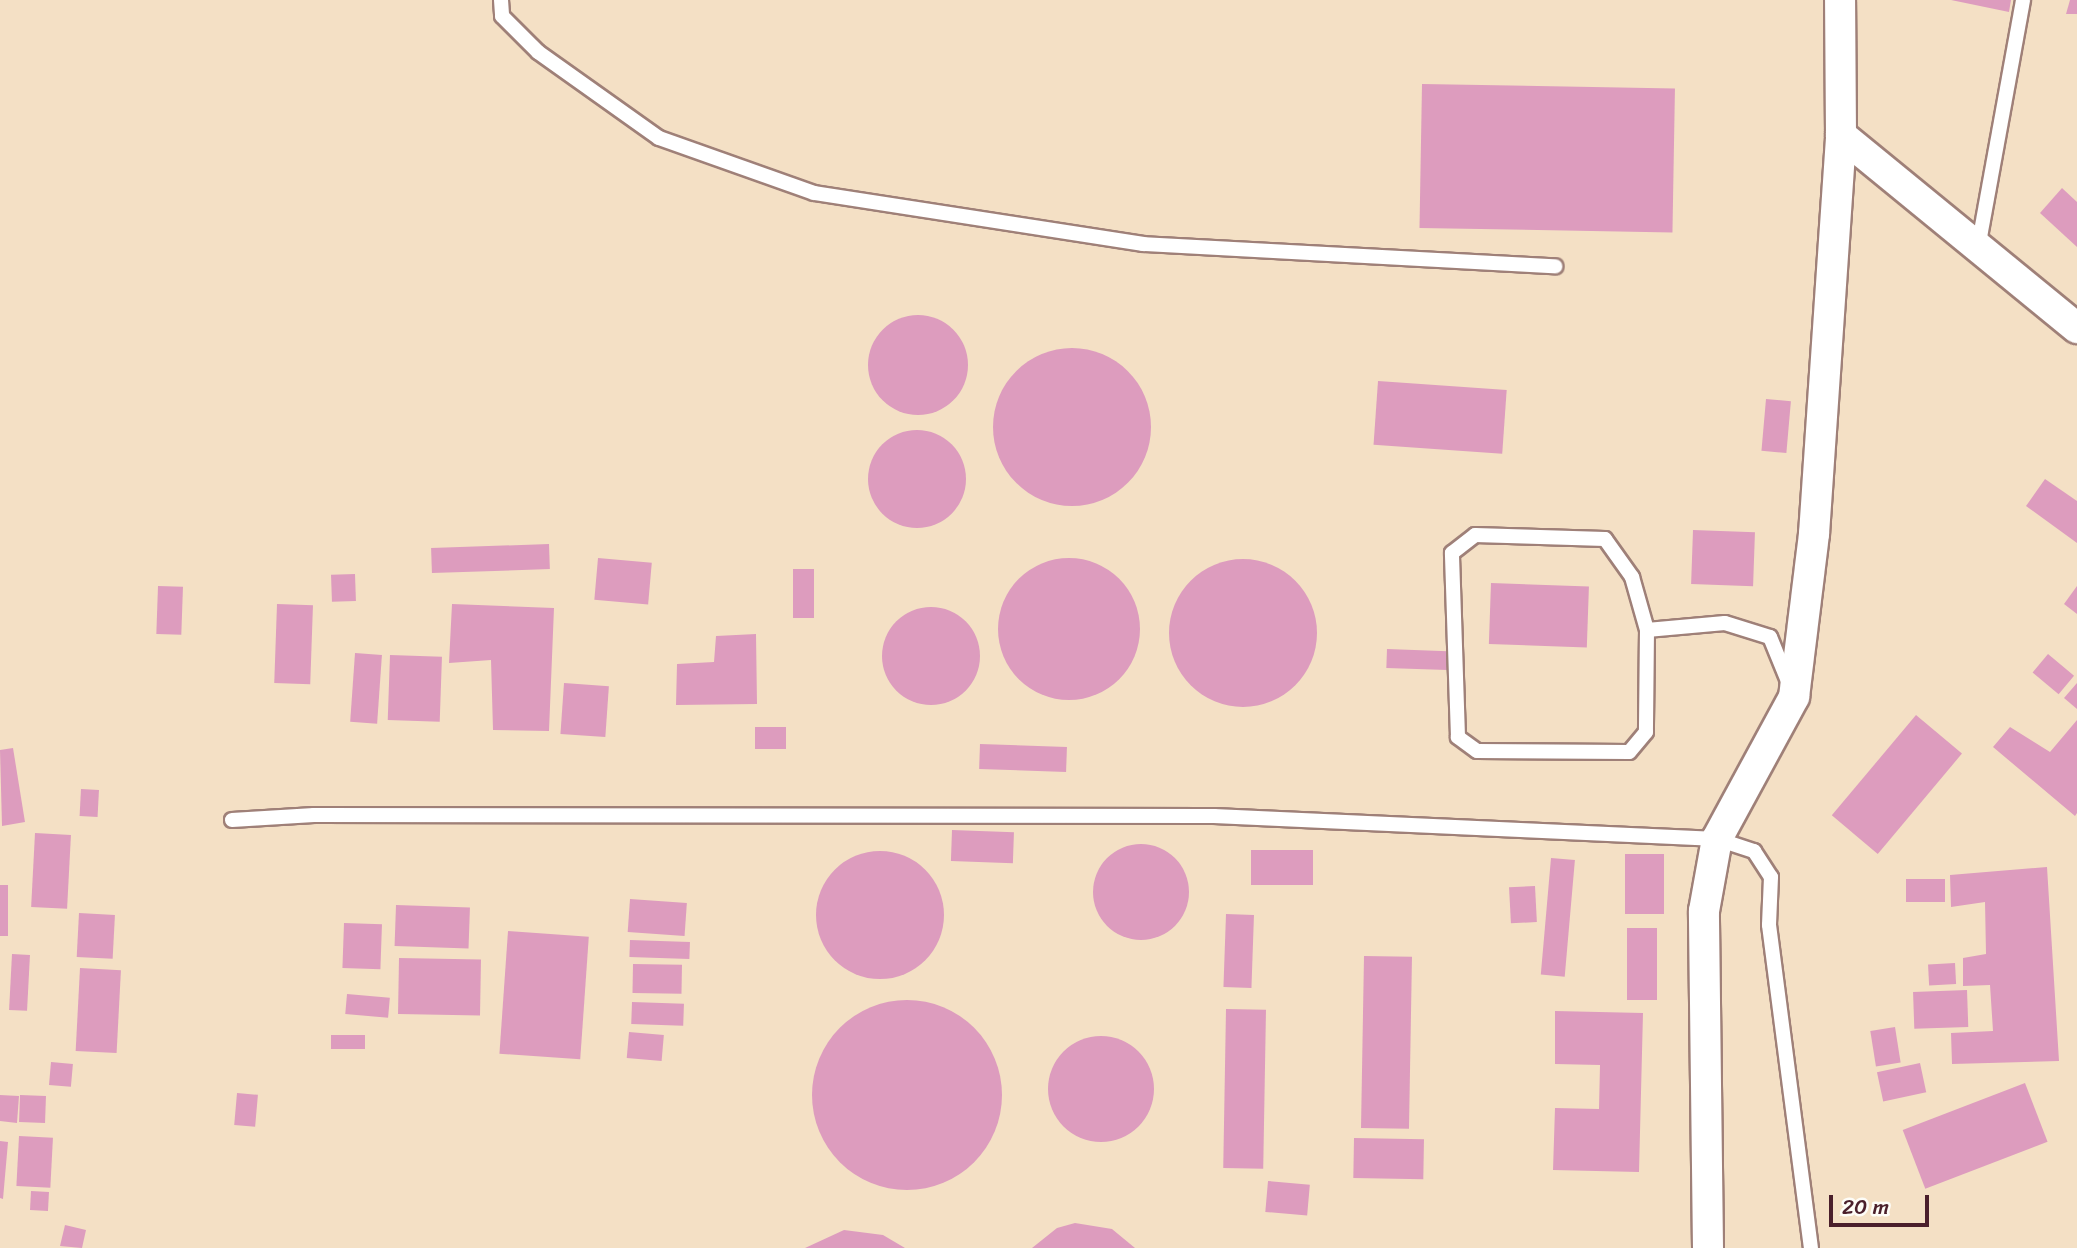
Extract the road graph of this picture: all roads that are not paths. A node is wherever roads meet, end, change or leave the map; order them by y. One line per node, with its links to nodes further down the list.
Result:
1 (500, 0): 6 (lane)
2 (1840, 0): 4 (street)
3 (2023, 0): 5 (lane)
4 (1841, 135): 5 (street); 9 (street)
5 (1978, 247): 7 (street)
6 (1555, 267)
7 (2077, 328)
8 (1647, 630): 8 (lane); 9 (lane)
9 (1794, 697): 11 (street)
10 (232, 820): 11 (lane)
11 (1717, 839): 12 (street); 13 (lane)
12 (1708, 1248)
13 (1811, 1248)

